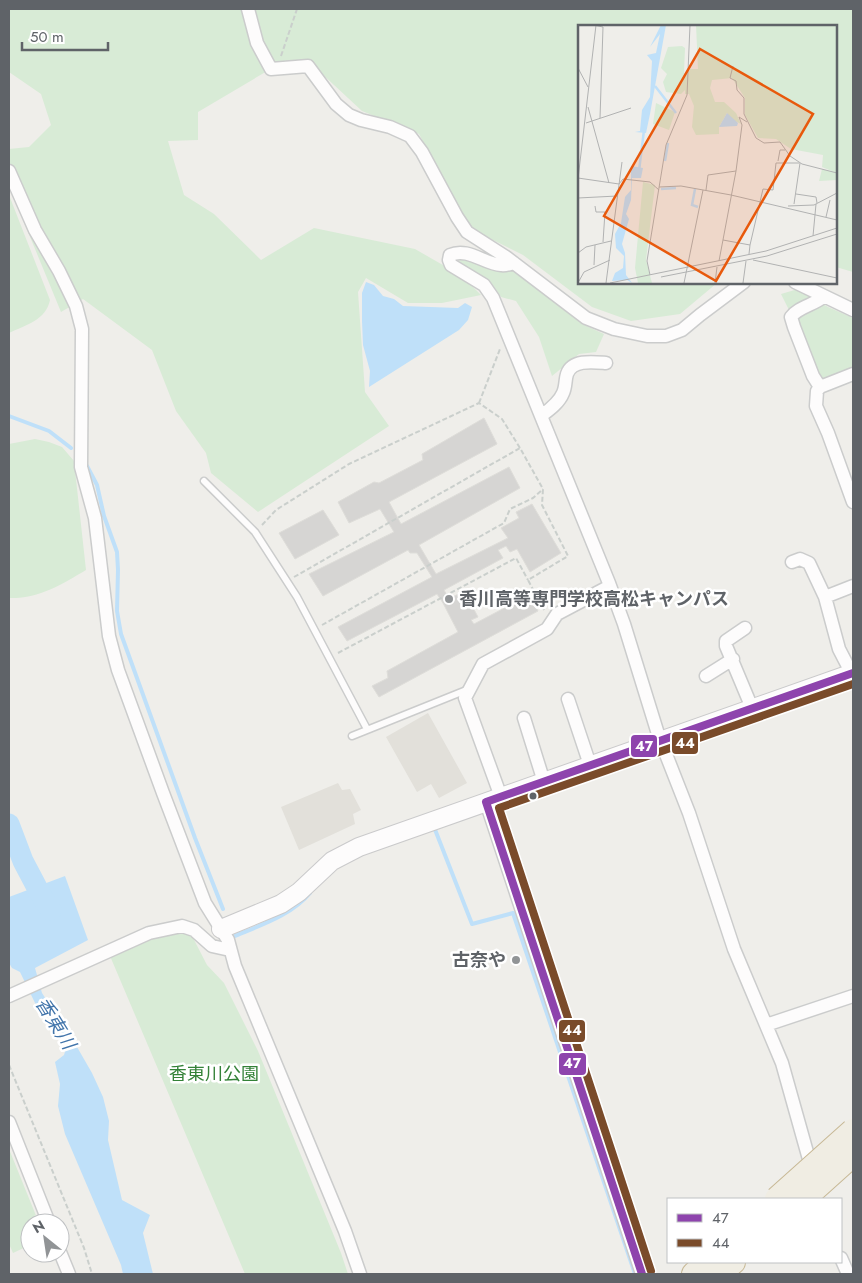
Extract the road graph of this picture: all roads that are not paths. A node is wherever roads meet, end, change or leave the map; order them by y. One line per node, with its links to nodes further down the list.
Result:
1 (248, 9): 3 (street)
2 (9, 171): 32 (street)
3 (514, 263): 4 (street); 11 (street)
4 (741, 284)
5 (799, 284): 6 (street)
6 (823, 297): 7 (street); 10 (street)
7 (853, 310)
8 (606, 363): 11 (street)
9 (853, 374): 10 (street)
10 (820, 387): 13 (street)
11 (541, 416): 15 (street)
12 (204, 481): 26 (lane)
13 (853, 502)
14 (792, 562): 17 (street)
15 (610, 586): 22 (street); 28 (street)
16 (853, 586): 17 (street)
17 (825, 597): 20 (street)
18 (745, 628): 19 (street)
19 (733, 659): 21 (street); 24 (street)
20 (853, 674): 24 (street)
21 (706, 676)
22 (470, 688): 26 (lane); 31 (street)
23 (568, 699): 29 (street)
24 (752, 708): 28 (street)
25 (524, 718): 30 (street)
26 (368, 729): 27 (lane)
27 (352, 736)
28 (660, 740): 29 (street); 36 (street)
29 (590, 765): 30 (street)
30 (544, 782): 31 (street)
31 (494, 800): 32 (street); 53 (street)
32 (221, 929): 33 (street)
33 (230, 950): 34 (street); 52 (street)
34 (9, 996)
35 (853, 996): 36 (street)
36 (766, 1025): 41 (street)
37 (853, 1117): 41 (highway)
38 (9, 1122): 46 (street)
39 (853, 1131): 44 (highway, bridge)
40 (853, 1154): 45 (highway, bridge)
41 (808, 1158): 43 (highway); 45 (street)
42 (853, 1165): 45 (highway)
43 (764, 1198)
44 (779, 1198)
45 (814, 1198)
46 (45, 1213)
47 (842, 1260): 58 (street)
48 (693, 1263): 54 (highway)
49 (707, 1263): 55 (highway)
50 (732, 1263): 56 (highway)
51 (745, 1263): 57 (highway)
52 (360, 1274)
53 (642, 1274)
54 (680, 1274)
55 (694, 1274)
56 (719, 1274)
57 (732, 1274)
58 (848, 1274)

